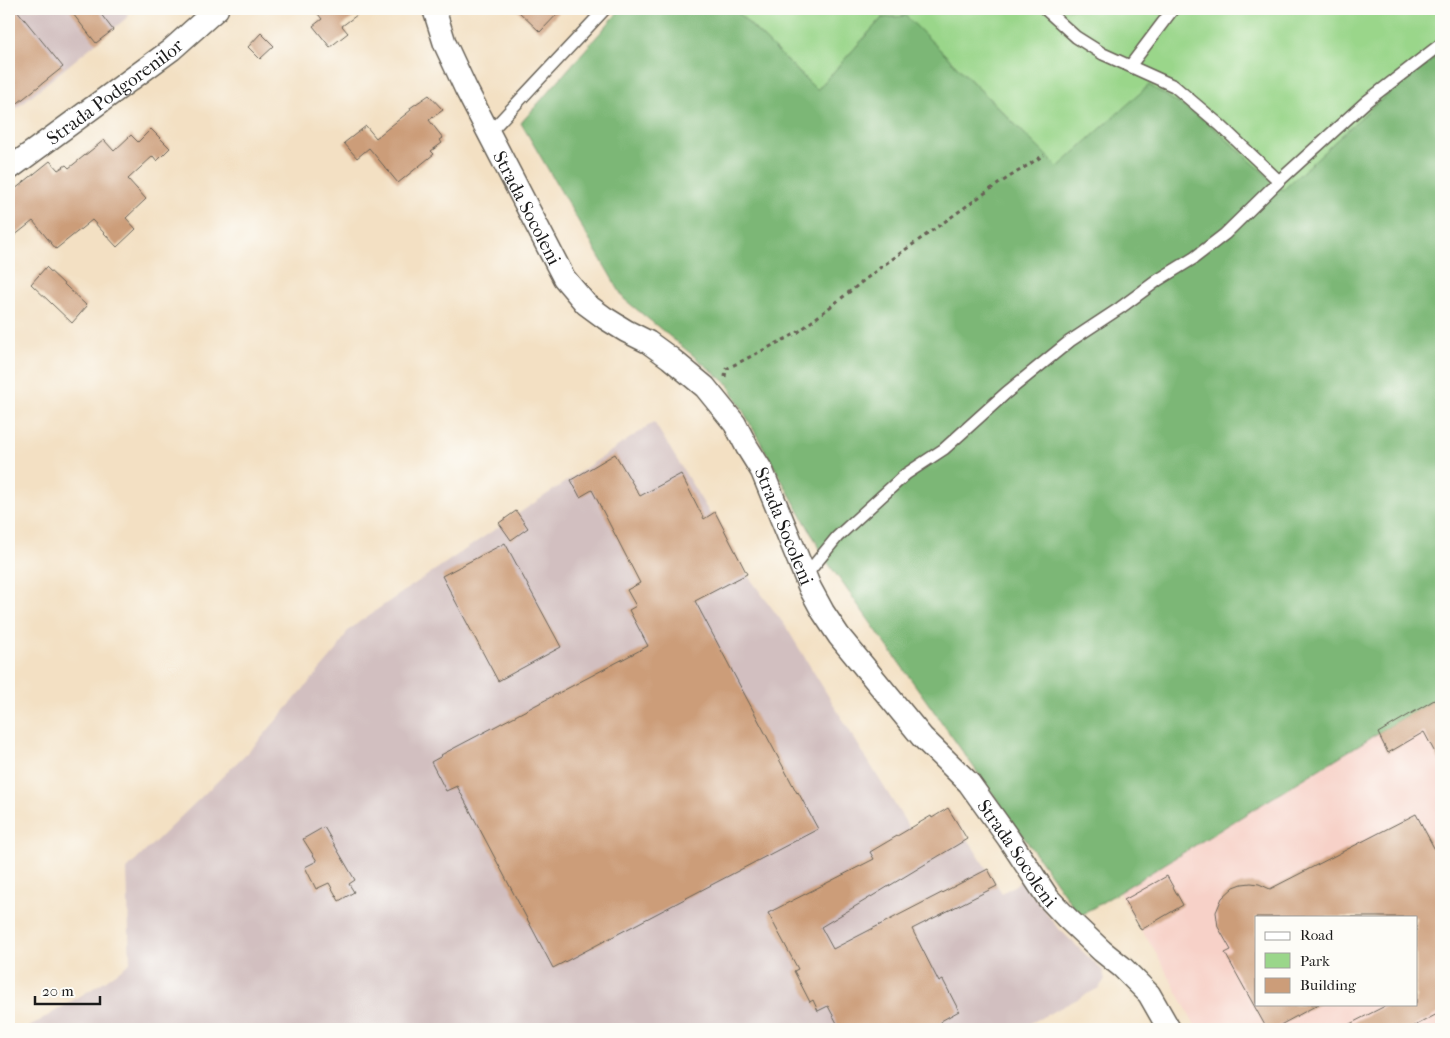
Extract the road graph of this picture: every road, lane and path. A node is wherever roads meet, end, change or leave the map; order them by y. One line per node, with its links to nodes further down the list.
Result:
1 (217, 9): 10 (street, Strada Podgorenilor)
2 (434, 9): 8 (street, Strada Socoleni)
3 (605, 9): 8 (lane)
4 (1045, 9): 7 (lane)
5 (1173, 9): 7 (lane)
6 (1441, 44): 11 (lane)
7 (1130, 66): 11 (lane)
8 (489, 134): 12 (street, Strada Socoleni)
9 (1044, 155): 12 (path)
10 (9, 169)
11 (1279, 181): 13 (lane)
12 (719, 405): 13 (street, Strada Socoleni)
13 (806, 575): 14 (street, Strada Socoleni)
14 (1168, 1029)

